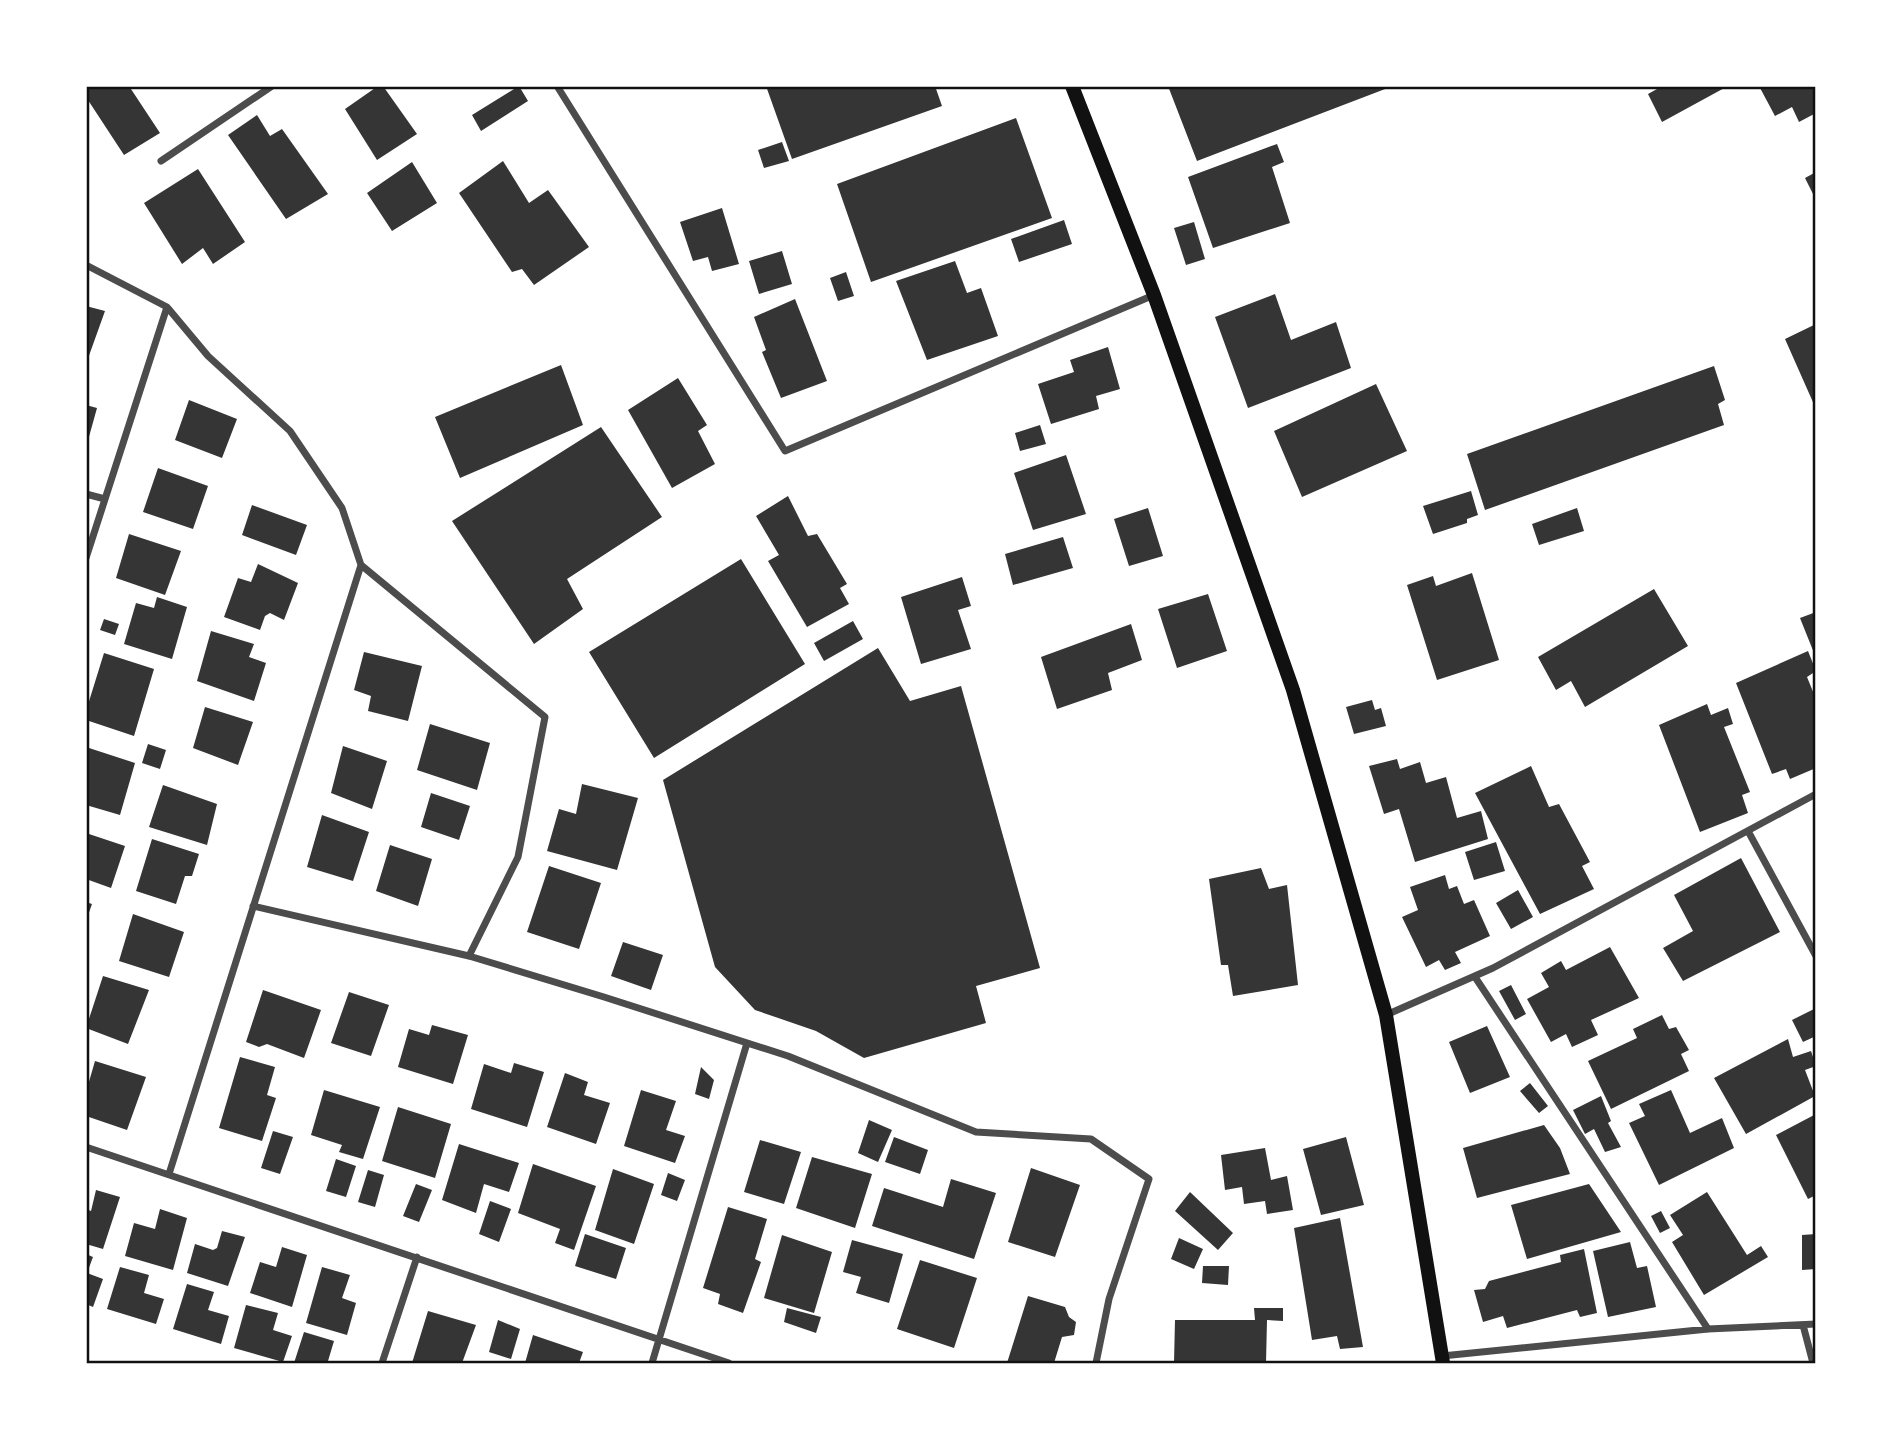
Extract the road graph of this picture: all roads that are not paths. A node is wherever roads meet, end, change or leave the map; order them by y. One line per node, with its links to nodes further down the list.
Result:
1 (272, 86): 4 (street)
2 (557, 86): 6 (street)
3 (1072, 86): 6 (main road)
4 (161, 161)
5 (86, 265): 7 (street)
6 (1154, 295): 18 (main road)
7 (167, 307): 9 (street); 11 (street)
8 (86, 494): 9 (street)
9 (105, 499): 10 (street)
10 (86, 558)
11 (361, 565): 14 (street); 15 (street)
12 (1816, 794): 13 (street)
13 (1748, 831): 16 (street); 17 (street)
14 (253, 906): 15 (street); 21 (street)
15 (470, 956): 19 (street)
16 (1816, 956)
17 (1475, 977): 18 (street); 25 (street)
18 (1386, 1015): 27 (main road)
19 (747, 1043): 26 (street); 31 (street)
20 (86, 1147): 21 (street)
21 (169, 1174): 22 (street)
22 (417, 1257): 26 (street); 28 (street)
23 (1816, 1324): 24 (street)
24 (1803, 1325): 25 (street); 32 (street)
25 (1708, 1329): 27 (street)
26 (660, 1341): 29 (street); 30 (street)
27 (1443, 1360)
28 (382, 1363)
29 (652, 1363)
30 (729, 1363)
31 (1096, 1363)
32 (1813, 1363)

